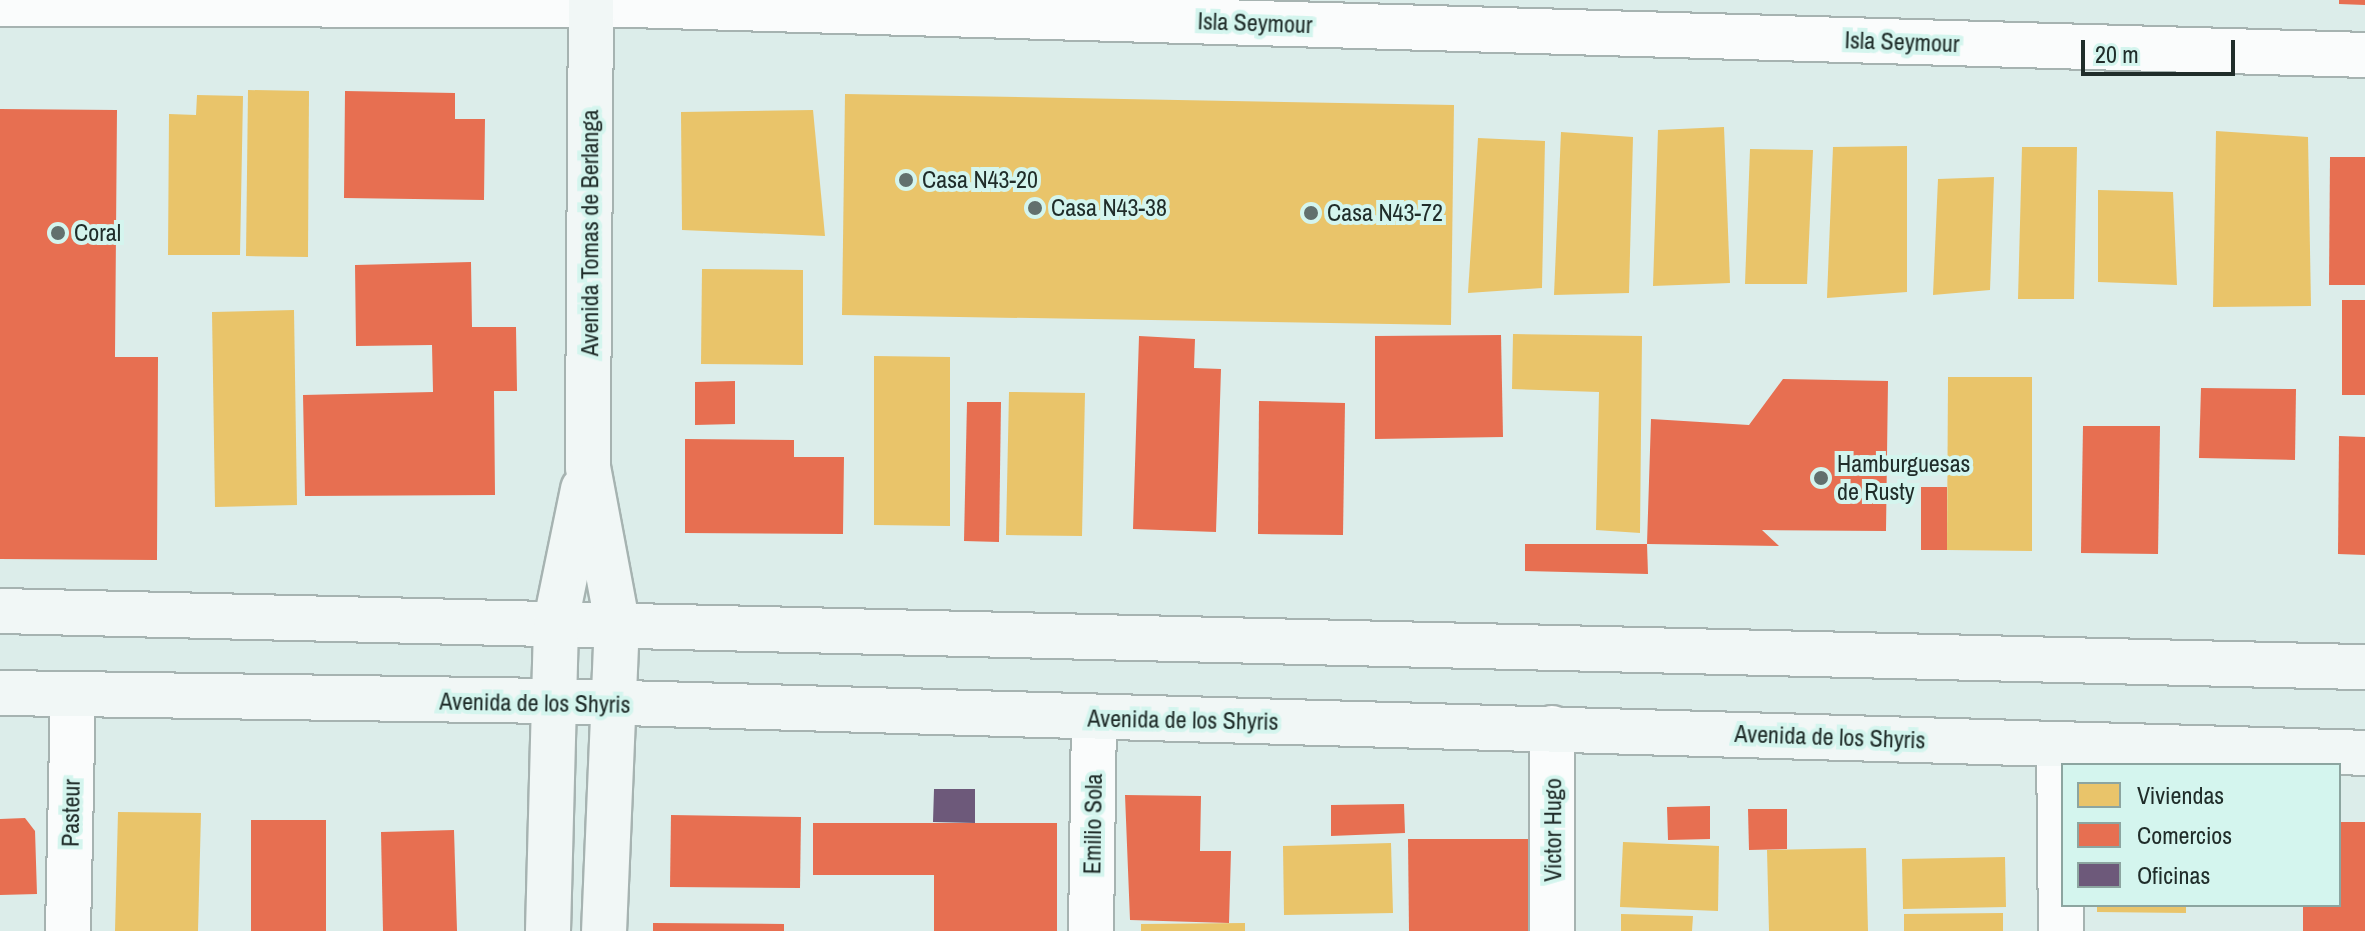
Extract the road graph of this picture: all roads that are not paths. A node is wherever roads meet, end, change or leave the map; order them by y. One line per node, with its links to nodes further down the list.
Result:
1 (591, 3): 2 (street, Isla Seymour); 3 (street, Isla Seymour); 4 (main road, Avenida Tomas de Berlanga)
2 (0, 4)
3 (2365, 55)
4 (588, 467): 6 (main road, Avenida Tomas de Berlanga); 7 (main road, Avenida Tomas de Berlanga)
5 (0, 611): 6 (main road)
6 (556, 621): 7 (main road); 11 (main road, Avenida Tomas de Berlanga)
7 (617, 622): 8 (main road); 12 (main road, Avenida Tomas de Berlanga)
8 (2365, 667)
9 (0, 693): 10 (main road, Avenida de los Shyris)
10 (73, 694): 11 (main road, Avenida de los Shyris); 17 (street, Pasteur)
11 (554, 701): 12 (main road, Avenida de los Shyris); 18 (main road, Avenida Tomas de Berlanga)
12 (612, 704): 13 (main road, Avenida de los Shyris); 19 (main road, Avenida Tomas de Berlanga)
13 (1094, 718): 14 (main road, Avenida de los Shyris); 20 (street, Emilio Sola)
14 (1552, 728): 15 (main road, Avenida de los Shyris); 21 (street, Victor Hugo)
15 (2059, 744): 16 (main road, Avenida de los Shyris); 22 (street)
16 (2365, 753)
17 (68, 931)
18 (548, 931)
19 (604, 931)
20 (1091, 931)
21 (1552, 931)
22 (2061, 931)

